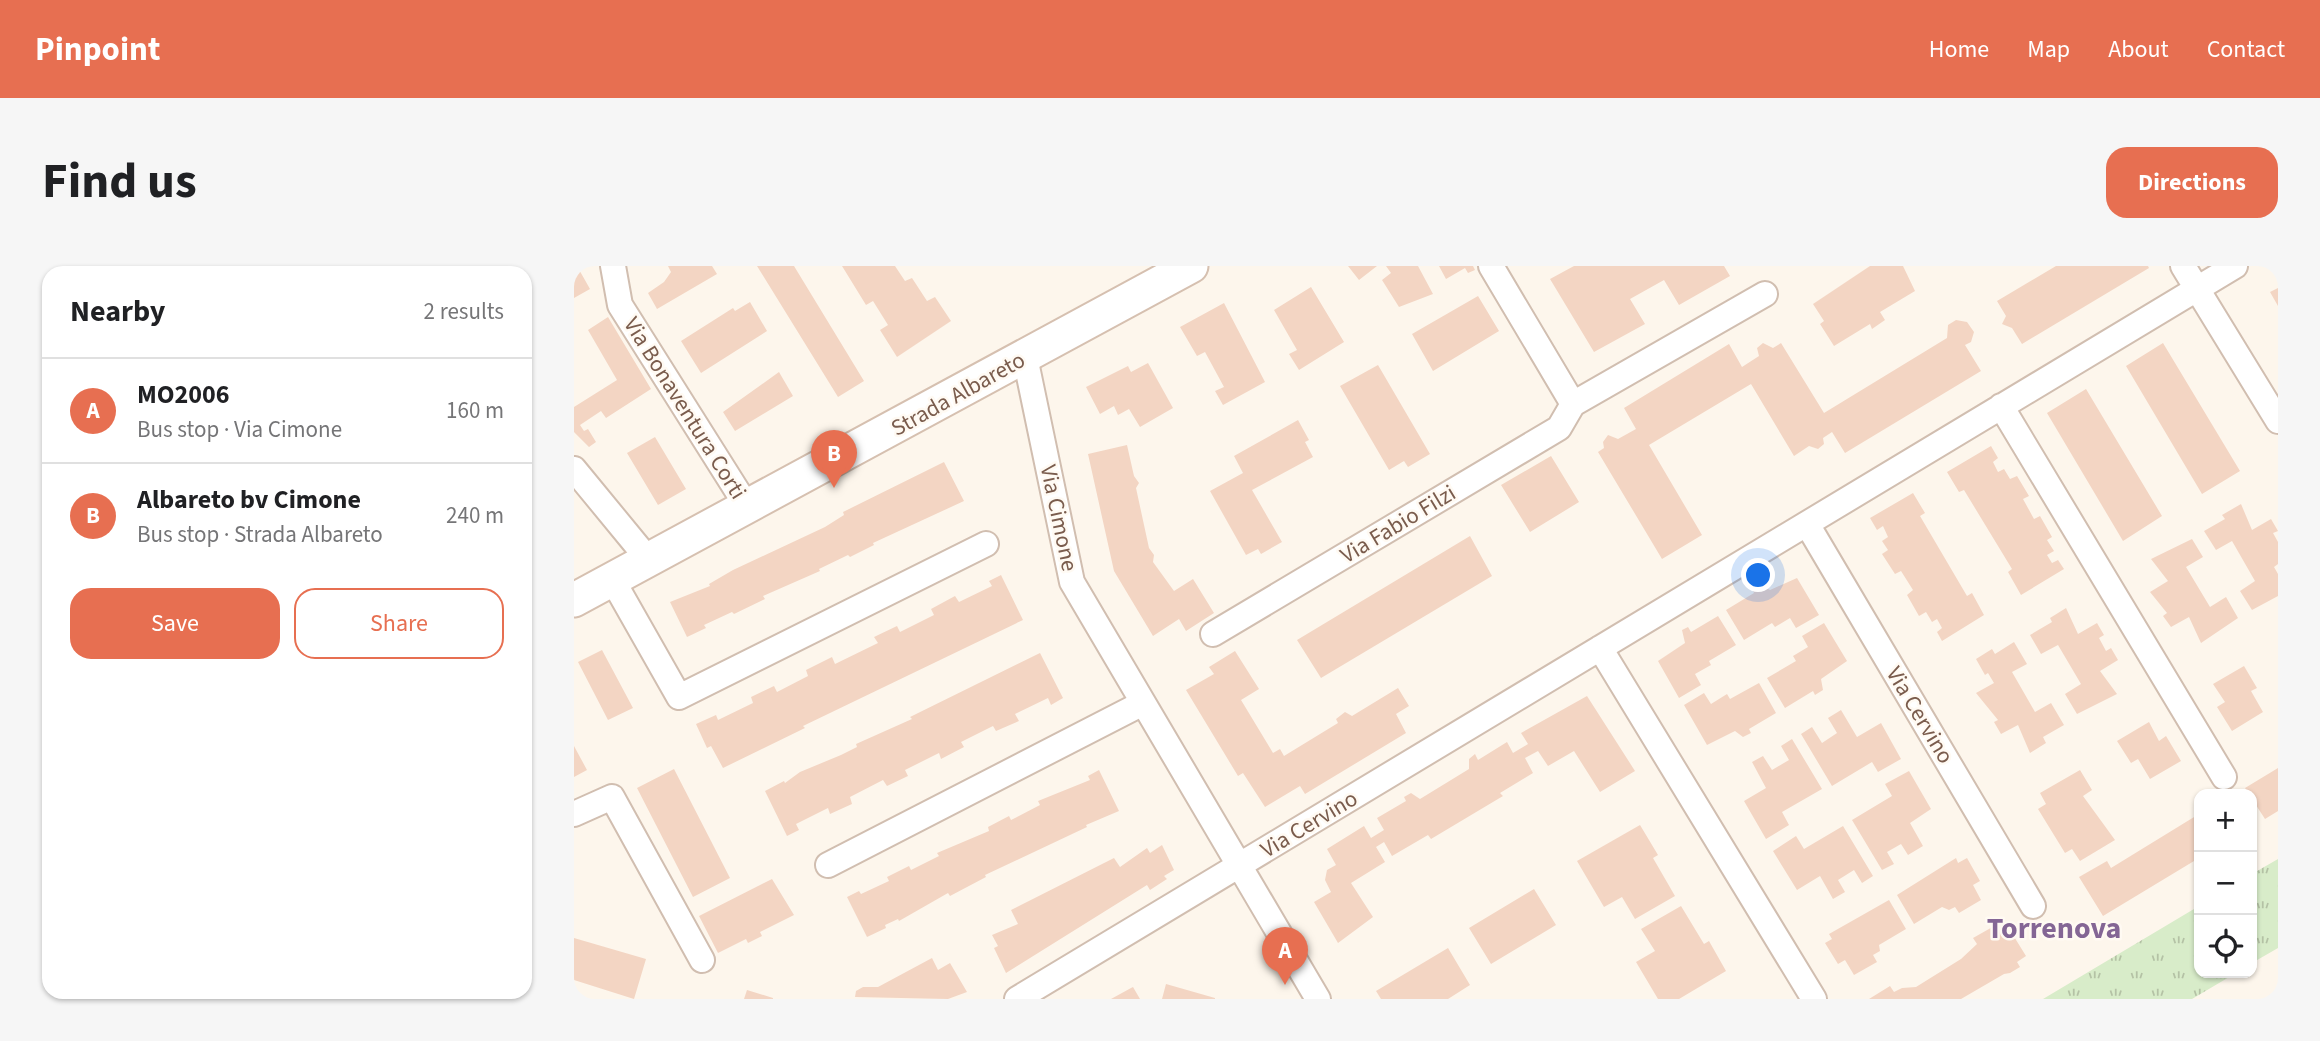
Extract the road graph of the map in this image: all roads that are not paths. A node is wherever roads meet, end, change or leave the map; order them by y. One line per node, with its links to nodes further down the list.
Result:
1 (613, 266): 13 (street, Via Bonaventura Corti)
2 (1191, 266): 8 (street, Strada Albareto)
3 (1491, 266): 9 (street)
4 (2183, 266): 6 (street)
5 (2235, 266): 6 (street, Via Cervino)
6 (2196, 289): 10 (street, Via Cervino); 11 (street)
7 (1765, 294): 9 (street, Via Fabio Filzi)
8 (1025, 357): 13 (street, Strada Albareto); 21 (street, Via Cimone)
9 (1573, 404): 19 (street, Via Fabio Filzi)
10 (2001, 406): 14 (street, Via Cervino); 22 (street)
11 (2278, 421)
12 (574, 469): 16 (street)
13 (748, 508): 16 (street, Strada Albareto)
14 (1807, 524): 20 (street, Via Cervino); 26 (street, Via Cervino)
15 (986, 544): 17 (street)
16 (648, 559): 17 (street, Strada Albareto)
17 (612, 579): 18 (street, Strada Albareto)
18 (574, 600)
19 (1213, 634)
20 (1600, 648): 25 (street, Via Cervino); 30 (street)
21 (1143, 703): 24 (street); 25 (street, Via Cimone)
22 (2224, 777)
23 (574, 814): 27 (street)
24 (828, 865)
25 (1239, 865): 28 (street, Via Cervino); 29 (street, Via Cimone)
26 (2034, 906)
27 (702, 960)
28 (1017, 999)
29 (1318, 999)
30 (1814, 999)

